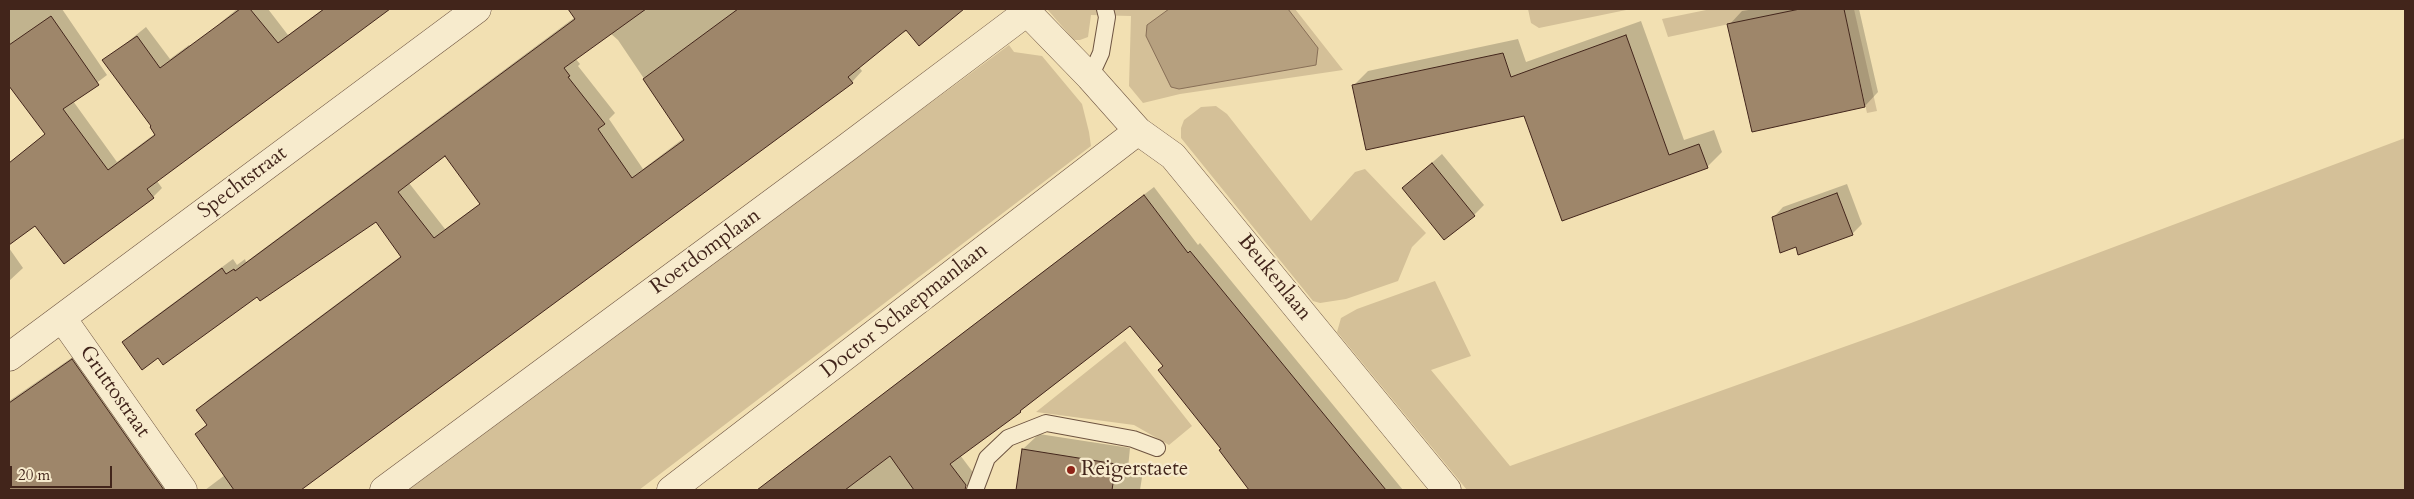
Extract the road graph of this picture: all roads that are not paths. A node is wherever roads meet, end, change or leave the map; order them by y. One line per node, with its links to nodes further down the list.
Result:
1 (477, 9): 6 (street, Spechtstraat)
2 (1105, 9): 4 (lane)
3 (1025, 10): 4 (street, Beukenlaan); 10 (street, Roerdomplaan)
4 (1090, 77): 5 (street, Beukenlaan)
5 (1138, 131): 11 (street, Doctor Schaepmanlaan); 13 (street, Beukenlaan)
6 (62, 318): 7 (street, Spechtstraat); 9 (street, Gruttostraat)
7 (9, 357)
8 (1157, 448): 12 (lane)
9 (183, 490)
10 (384, 490)
11 (671, 490)
12 (975, 490)
13 (1447, 490)

